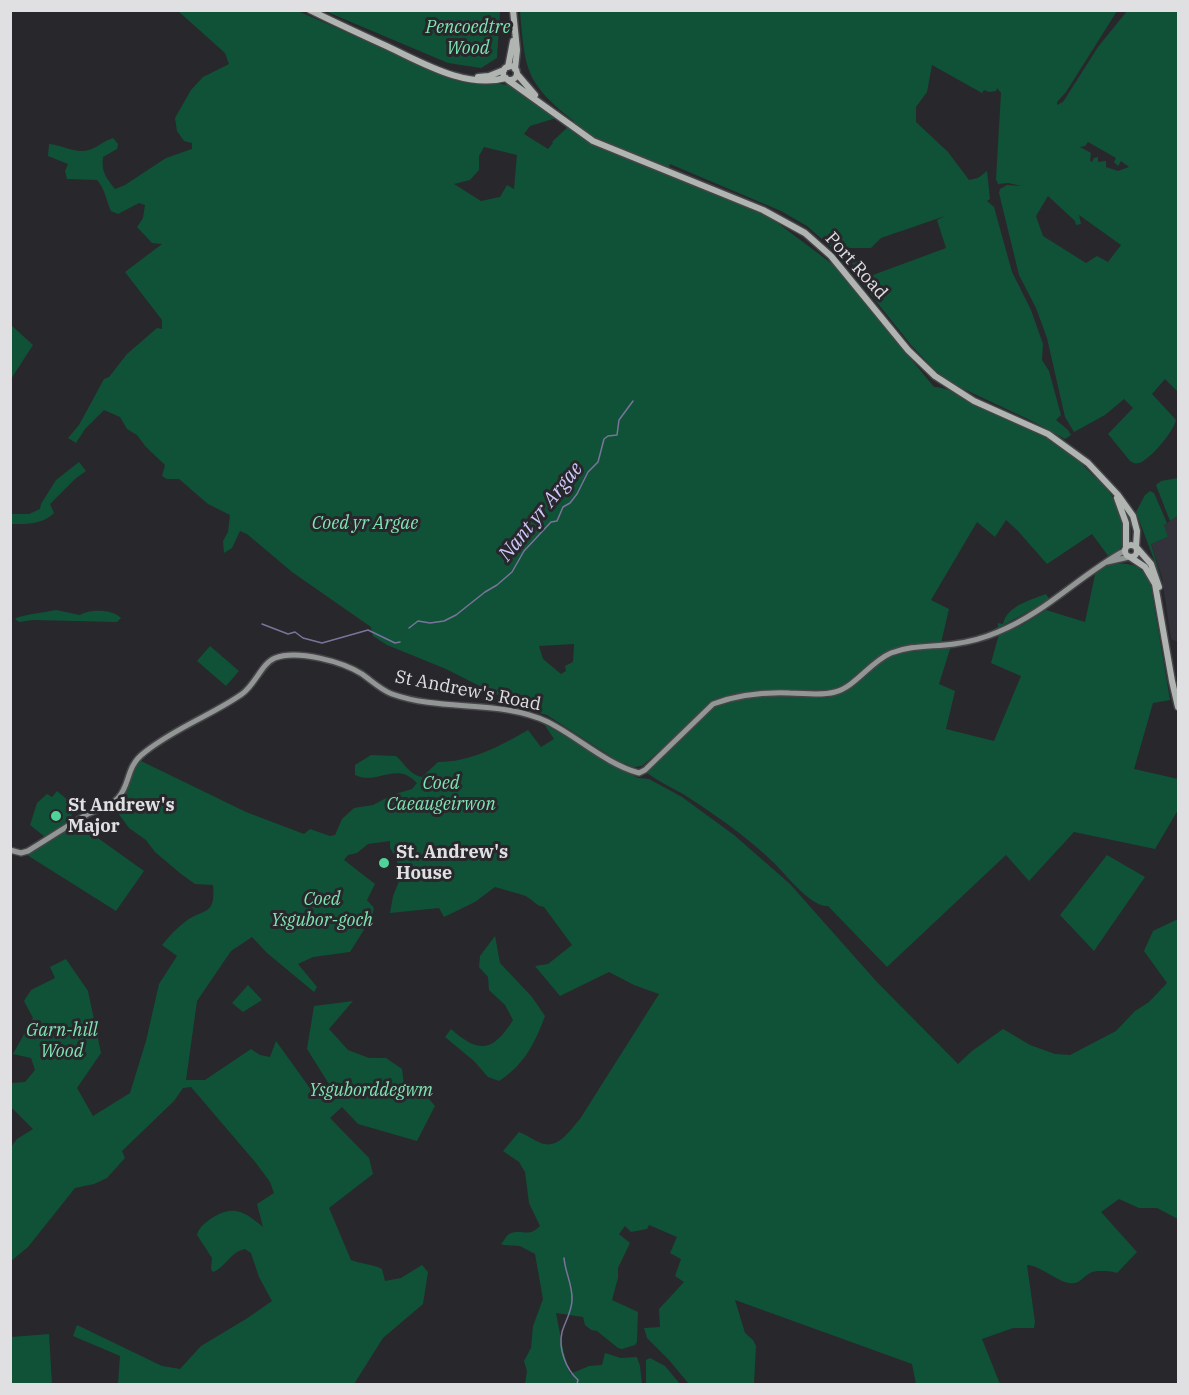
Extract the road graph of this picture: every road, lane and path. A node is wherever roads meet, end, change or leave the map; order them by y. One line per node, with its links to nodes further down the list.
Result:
1 (310, 10): 4 (main road)
2 (513, 10): 3 (main road)
3 (511, 70): 4 (main road); 5 (main road); 5 (main road); 6 (main road, Port Road)
4 (472, 78): 5 (main road)
5 (507, 79): 6 (main road, Port Road)
6 (546, 107): 7 (main road, Port Road)
7 (1112, 490): 8 (main road, Port Road); 9 (main road, Port Road)
8 (1137, 548): 9 (main road); 9 (main road); 10 (main road, Port Road)
9 (1127, 553): 10 (main road, Port Road); 12 (street, St Andrew's Road)
10 (1161, 614): 11 (main road, Port Road)
11 (1179, 707)
12 (10, 850)

